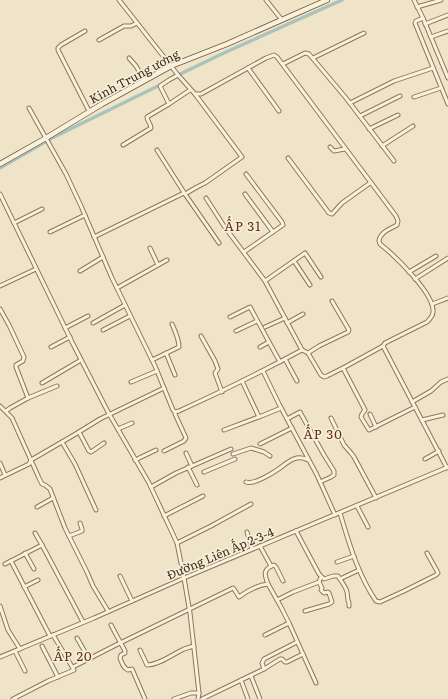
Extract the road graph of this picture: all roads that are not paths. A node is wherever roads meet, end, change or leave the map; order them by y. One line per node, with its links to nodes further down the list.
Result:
1 (119, 0): 10 (street)
2 (266, 0): 9 (street)
3 (327, 0): 9 (street, Kinh Trung ương)
4 (414, 0): 6 (street)
5 (441, 0): 6 (street)
6 (417, 7): 8 (street)
7 (448, 15): 11 (street)
8 (423, 18): 11 (street); 22 (street)
9 (282, 20): 20 (street, Kinh Trung ương)
10 (137, 23): 16 (street); 20 (street)
11 (425, 24): 15 (street)
12 (85, 31): 35 (street)
13 (448, 31): 15 (street)
14 (364, 33): 18 (street)
15 (431, 37): 24 (street)
16 (99, 40)
17 (129, 58): 25 (street)
18 (313, 58): 19 (street); 32 (street)
19 (283, 64): 21 (street); 45 (street)
20 (172, 67): 23 (street); 25 (street, Kinh Trung ương)
21 (248, 68): 28 (street); 36 (street)
22 (433, 68): 26 (street); 32 (street)
23 (178, 76): 27 (street); 31 (street)
24 (448, 78)
25 (144, 80): 35 (street, Kinh Trung ương)
26 (441, 88): 30 (street); 33 (street)
27 (190, 90): 28 (street); 31 (street)
28 (195, 94): 52 (street)
29 (400, 96): 38 (street)
30 (414, 97)
31 (169, 104): 42 (street)
32 (350, 104): 38 (street)
33 (448, 104)
34 (29, 108): 41 (street)
35 (89, 111): 41 (street, Kinh Trung ương)
36 (279, 111)
37 (398, 114): 40 (street)
38 (360, 116): 40 (street)
39 (413, 126): 43 (street)
40 (369, 128): 43 (street)
41 (47, 139): 49 (street, Kinh Trung ương); 57 (street)
42 (123, 145)
43 (382, 146): 48 (street)
44 (330, 147): 45 (street)
45 (345, 149): 51 (street)
46 (157, 150): 52 (street)
47 (288, 158): 51 (street)
48 (394, 161)
49 (0, 164)
50 (246, 174): 60 (street)
51 (370, 183): 73 (street)
52 (184, 193): 61 (street); 62 (street)
53 (0, 194): 58 (street)
54 (245, 194): 60 (street)
55 (206, 198): 64 (street)
56 (42, 209): 58 (street)
57 (85, 215): 59 (street); 61 (street)
58 (14, 223): 71 (street)
59 (50, 232)
60 (273, 232): 64 (street)
61 (94, 237): 66 (street)
62 (219, 243)
63 (150, 248): 70 (street)
64 (244, 252): 76 (street)
65 (436, 256): 73 (street)
66 (103, 257): 72 (street); 79 (street)
67 (448, 258): 75 (street)
68 (167, 260): 70 (street)
69 (294, 261): 74 (street); 76 (street); 77 (street)
70 (158, 265): 79 (street)
71 (36, 269): 78 (street); 95 (street)
72 (80, 270)
73 (409, 272): 75 (street)
74 (321, 277)
75 (415, 279): 82 (street)
76 (265, 281): 89 (street)
77 (310, 285)
78 (0, 286)
79 (117, 288): 83 (street)
80 (448, 298): 82 (street)
81 (332, 300): 106 (street)
82 (432, 304): 101 (street)
83 (125, 305): 87 (street); 91 (street)
84 (0, 309): 123 (street)
85 (303, 314): 92 (street)
86 (88, 316): 95 (street)
87 (130, 316): 96 (street); 109 (street)
88 (230, 317): 90 (street)
89 (285, 318): 92 (street); 94 (street)
90 (257, 321): 97 (street); 100 (street)
91 (93, 323)
92 (287, 323): 104 (street)
93 (172, 324): 105 (street)
94 (265, 327)
95 (65, 328): 99 (street)
96 (103, 330)
97 (236, 332)
98 (201, 336): 122 (street)
99 (70, 337): 102 (street); 108 (street)
100 (269, 342): 103 (street); 110 (street)
101 (383, 346): 111 (street); 124 (street)
102 (51, 347)
103 (260, 347)
104 (302, 350): 106 (street); 107 (street)
105 (166, 353): 109 (street); 114 (street)
106 (308, 353): 111 (street)
107 (285, 359): 110 (street); 117 (street)
108 (81, 360): 119 (street); 130 (street)
109 (152, 360): 112 (street)
110 (280, 362): 113 (street)
111 (343, 368): 138 (street)
112 (157, 371): 118 (street); 121 (street)
113 (263, 371): 116 (street); 127 (street)
114 (175, 375)
115 (448, 379): 124 (street)
116 (242, 381): 122 (street); 133 (street)
117 (296, 381)
118 (131, 382)
119 (42, 383)
120 (57, 386): 123 (street)
121 (164, 388): 129 (street); 130 (street)
122 (222, 392): 129 (street)
123 (28, 398): 128 (street)
124 (412, 402): 126 (street)
125 (0, 406): 128 (street)
126 (415, 407): 136 (street); 138 (street)
127 (281, 408): 133 (street); 135 (street)
128 (6, 411): 155 (street)
129 (175, 412): 148 (street)
130 (110, 414): 140 (street); 142 (street)
131 (370, 414): 138 (street)
132 (443, 415): 136 (street)
133 (259, 417): 141 (street)
134 (331, 418): 171 (street)
135 (287, 420): 139 (street); 166 (street)
136 (422, 420): 149 (street)
137 (132, 423): 140 (street)
138 (376, 427)
139 (292, 428): 145 (street); 157 (street)
140 (118, 429): 156 (street)
141 (224, 430)
142 (79, 432): 143 (street); 144 (street)
143 (62, 442): 155 (street); 175 (street)
144 (104, 443)
145 (260, 444)
146 (231, 449): 159 (street)
147 (156, 450): 156 (street)
148 (164, 451)
149 (439, 451): 154 (street); 161 (street)
150 (186, 453): 159 (street)
151 (233, 454): 152 (street)
152 (270, 456)
153 (235, 459): 162 (street)
154 (425, 459)
155 (31, 460): 163 (street); 170 (street)
156 (135, 460): 168 (street)
157 (310, 461): 165 (street); 166 (street)
158 (0, 463): 163 (street)
159 (192, 466): 160 (street)
160 (188, 467): 167 (street); 168 (street)
161 (448, 467): 171 (street, Đường Liên Ấp 2-3-4)
162 (204, 472)
163 (5, 475): 164 (street)
164 (0, 478)
165 (246, 482)
166 (320, 482): 177 (street)
167 (197, 485)
168 (150, 487): 178 (street)
169 (203, 496): 178 (street)
170 (53, 498): 174 (street); 184 (street)
171 (376, 498): 173 (street, Đường Liên Ấp 2-3-4)
172 (251, 504): 185 (street)
173 (357, 506): 176 (street, Đường Liên Ấp 2-3-4); 180 (street)
174 (37, 507)
175 (96, 510)
176 (340, 513): 177 (street, Đường Liên Ấp 2-3-4); 191 (street)
177 (334, 515): 181 (street, Đường Liên Ấp 2-3-4)
178 (164, 516): 185 (street)
179 (80, 523): 184 (street)
180 (368, 527)
181 (296, 531): 187 (street, Đường Liên Ấp 2-3-4); 199 (street)
182 (247, 532): 188 (street)
183 (35, 534): 186 (street)
184 (69, 536): 212 (street)
185 (177, 543): 200 (street)
186 (42, 545): 190 (street); 214 (street)
187 (260, 546): 188 (street, Đường Liên Ấp 2-3-4); 195 (street)
188 (252, 549): 200 (street, Đường Liên Ấp 2-3-4)
189 (427, 553): 197 (street)
190 (25, 554): 192 (street); 196 (street)
191 (354, 556): 193 (street); 197 (street)
192 (11, 561): 194 (street); 206 (street)
193 (337, 562)
194 (5, 564)
195 (271, 566): 203 (street); 205 (street)
196 (34, 569)
197 (359, 570): 201 (street)
198 (120, 576): 208 (street)
199 (321, 577): 201 (street); 204 (street)
200 (184, 578): 208 (street, Đường Liên Ấp 2-3-4); 211 (street)
201 (340, 579): 210 (street)
202 (38, 580): 206 (street)
203 (283, 581)
204 (319, 582): 207 (street); 213 (street)
205 (268, 584): 207 (street); 211 (street)
206 (24, 587): 217 (street)
207 (277, 600): 215 (street)
208 (132, 601): 212 (street, Đường Liên Ấp 2-3-4)
209 (0, 606): 224 (street)
210 (349, 606)
211 (189, 610): 221 (street); 223 (street)
212 (108, 611): 214 (street, Đường Liên Ấp 2-3-4)
213 (305, 611)
214 (83, 622): 217 (street, Đường Liên Ấp 2-3-4)
215 (289, 623): 218 (street); 220 (street)
216 (110, 625): 221 (street)
217 (52, 635): 224 (street, Đường Liên Ấp 2-3-4); 230 (street)
218 (265, 635)
219 (77, 638): 229 (street)
220 (297, 642): 227 (street); 231 (street)
221 (121, 643): 229 (street); 239 (street)
222 (42, 646): 233 (street)
223 (194, 646): 225 (street); 237 (street)
224 (20, 649): 226 (street, Đường Liên Ấp 2-3-4)
225 (140, 650)
226 (15, 651): 228 (street, Đường Liên Ấp 2-3-4); 232 (street)
227 (302, 654): 231 (street); 236 (street)
228 (0, 657)
229 (89, 659): 230 (street)
230 (73, 668): 233 (street)
231 (264, 669): 234 (street)
232 (25, 671)
233 (58, 676): 238 (street)
234 (251, 676): 235 (street); 244 (street)
235 (241, 680): 242 (street); 243 (street)
236 (316, 683)
237 (199, 693): 240 (street); 241 (street)
238 (13, 699)
239 (145, 699)
240 (174, 699)
241 (198, 699)
242 (202, 699)
243 (248, 699)
244 (260, 699)

